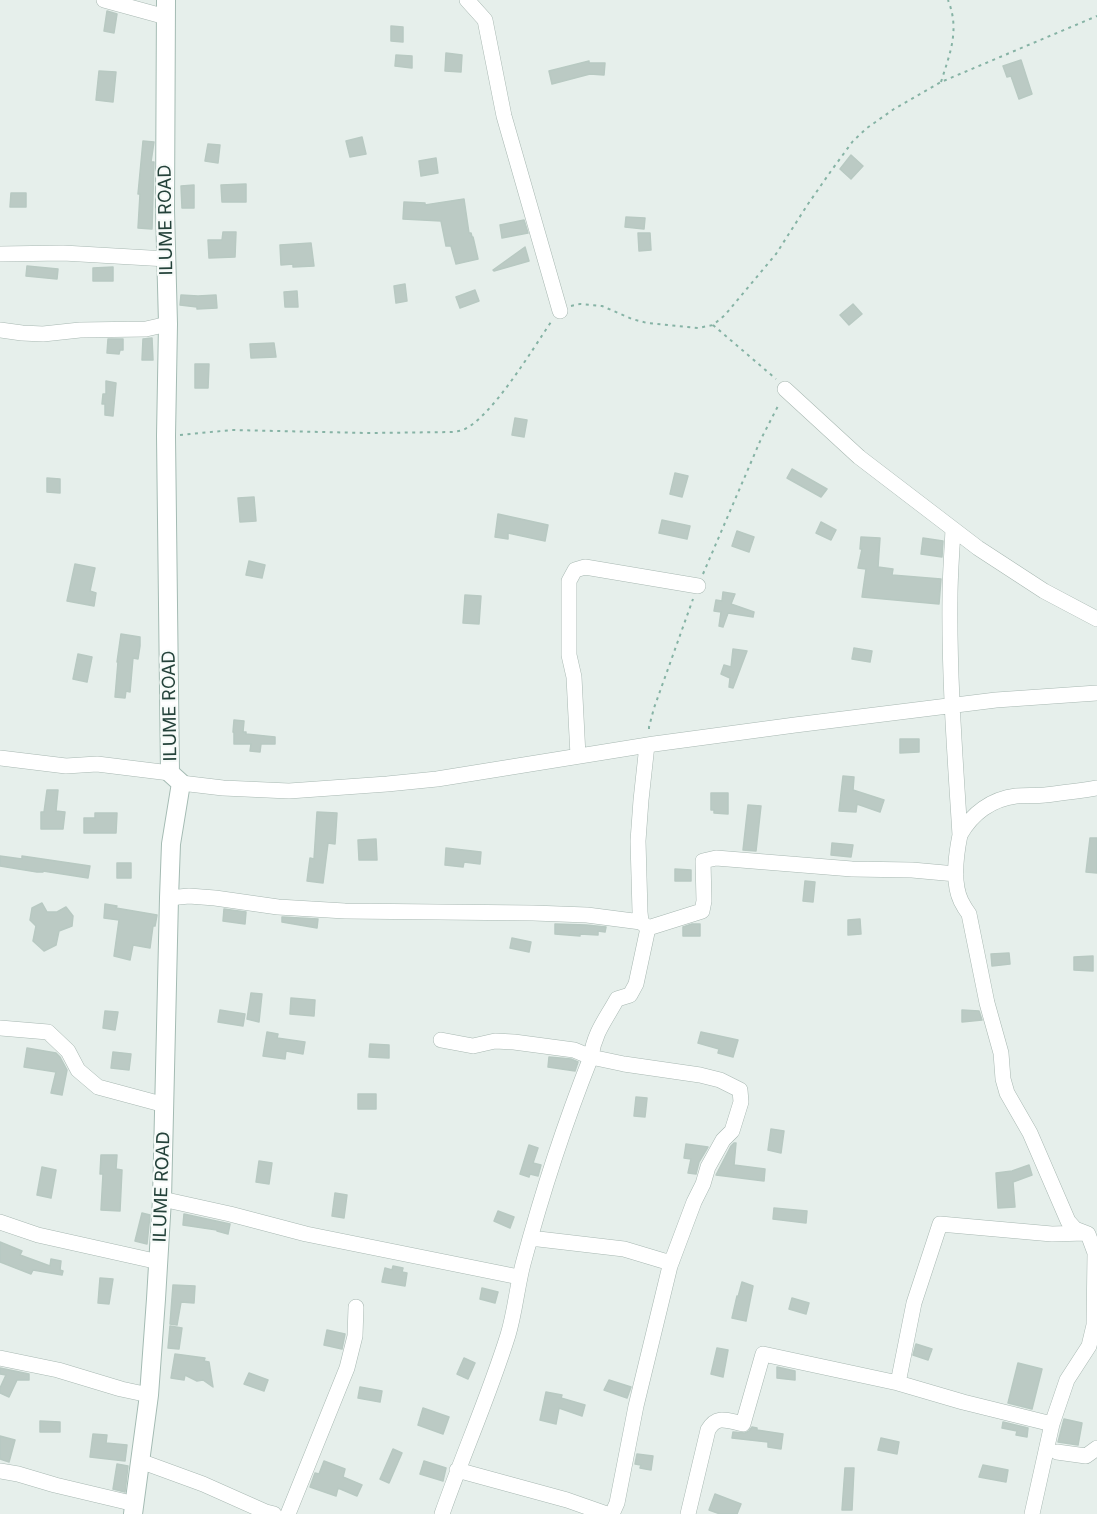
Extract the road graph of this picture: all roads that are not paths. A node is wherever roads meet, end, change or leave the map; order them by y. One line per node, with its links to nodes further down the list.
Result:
1 (104, 0): 3 (street)
2 (467, 0): 6 (street)
3 (166, 9): 5 (street, ILUME ROAD)
4 (0, 254): 5 (street)
5 (167, 259): 7 (street, ILUME ROAD)
6 (560, 310)
7 (168, 324): 8 (street); 18 (street, ILUME ROAD)
8 (0, 330)
9 (785, 389): 10 (street)
10 (953, 529): 12 (street); 14 (street)
11 (698, 586): 16 (street)
12 (1097, 619)
13 (1097, 693): 14 (street)
14 (951, 705): 15 (street); 20 (street)
15 (650, 744): 16 (street); 23 (street)
16 (578, 756): 18 (street)
17 (0, 758): 18 (street)
18 (175, 778): 22 (street, ILUME ROAD)
19 (1097, 788): 20 (street)
20 (960, 835): 21 (street)
21 (956, 874): 23 (street); 30 (street)
22 (169, 898): 23 (street); 27 (street, ILUME ROAD)
23 (644, 925): 26 (street)
24 (0, 1028): 27 (street)
25 (441, 1040): 26 (street)
26 (591, 1057): 31 (street); 33 (street)
27 (165, 1106): 28 (street, ILUME ROAD)
28 (162, 1199): 34 (street, ILUME ROAD); 35 (street)
29 (0, 1222): 34 (street)
30 (1085, 1233): 32 (street); 38 (street)
31 (530, 1238): 33 (street); 35 (street)
32 (1096, 1251): 40 (street)
33 (672, 1261): 51 (street)
34 (159, 1262): 39 (street, ILUME ROAD)
35 (519, 1276): 45 (street)
36 (356, 1307): 48 (street)
37 (0, 1358): 39 (street)
38 (898, 1383): 40 (street); 52 (street)
39 (149, 1395): 43 (street, ILUME ROAD)
40 (1052, 1424): 53 (street)
41 (1097, 1448): 42 (street)
42 (1057, 1452)
43 (140, 1461): 46 (street, ILUME ROAD); 47 (street)
44 (0, 1470): 46 (street)
45 (457, 1470): 49 (street); 50 (street)
46 (134, 1509)
47 (274, 1514)
48 (288, 1514)
49 (442, 1514)
50 (608, 1514)
51 (612, 1514)
52 (688, 1514)
53 (1032, 1514)

